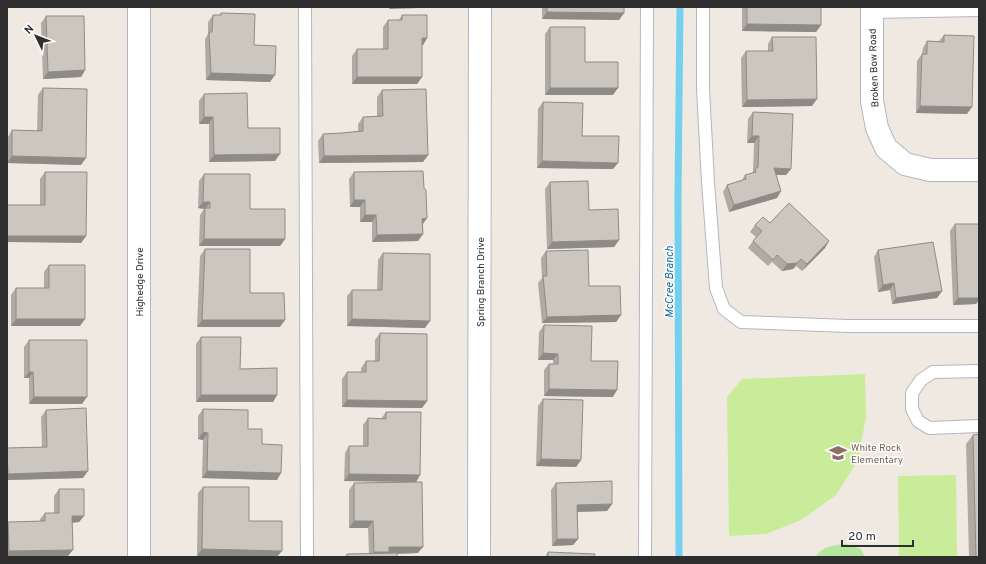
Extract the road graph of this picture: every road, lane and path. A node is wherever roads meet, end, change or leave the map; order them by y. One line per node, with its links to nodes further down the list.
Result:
1 (139, 7): 12 (street, Highedge Drive)
2 (305, 7): 13 (lane)
3 (480, 7): 14 (street, Spring Branch Drive)
4 (647, 7): 15 (lane)
5 (704, 7): 9 (lane)
6 (872, 9): 7 (lane); 8 (street, Broken Bow Road)
7 (979, 10)
8 (979, 170)
9 (979, 326)
10 (979, 371): 11 (lane)
11 (979, 426)
12 (139, 557)
13 (307, 557)
14 (479, 557)
15 (645, 557)

